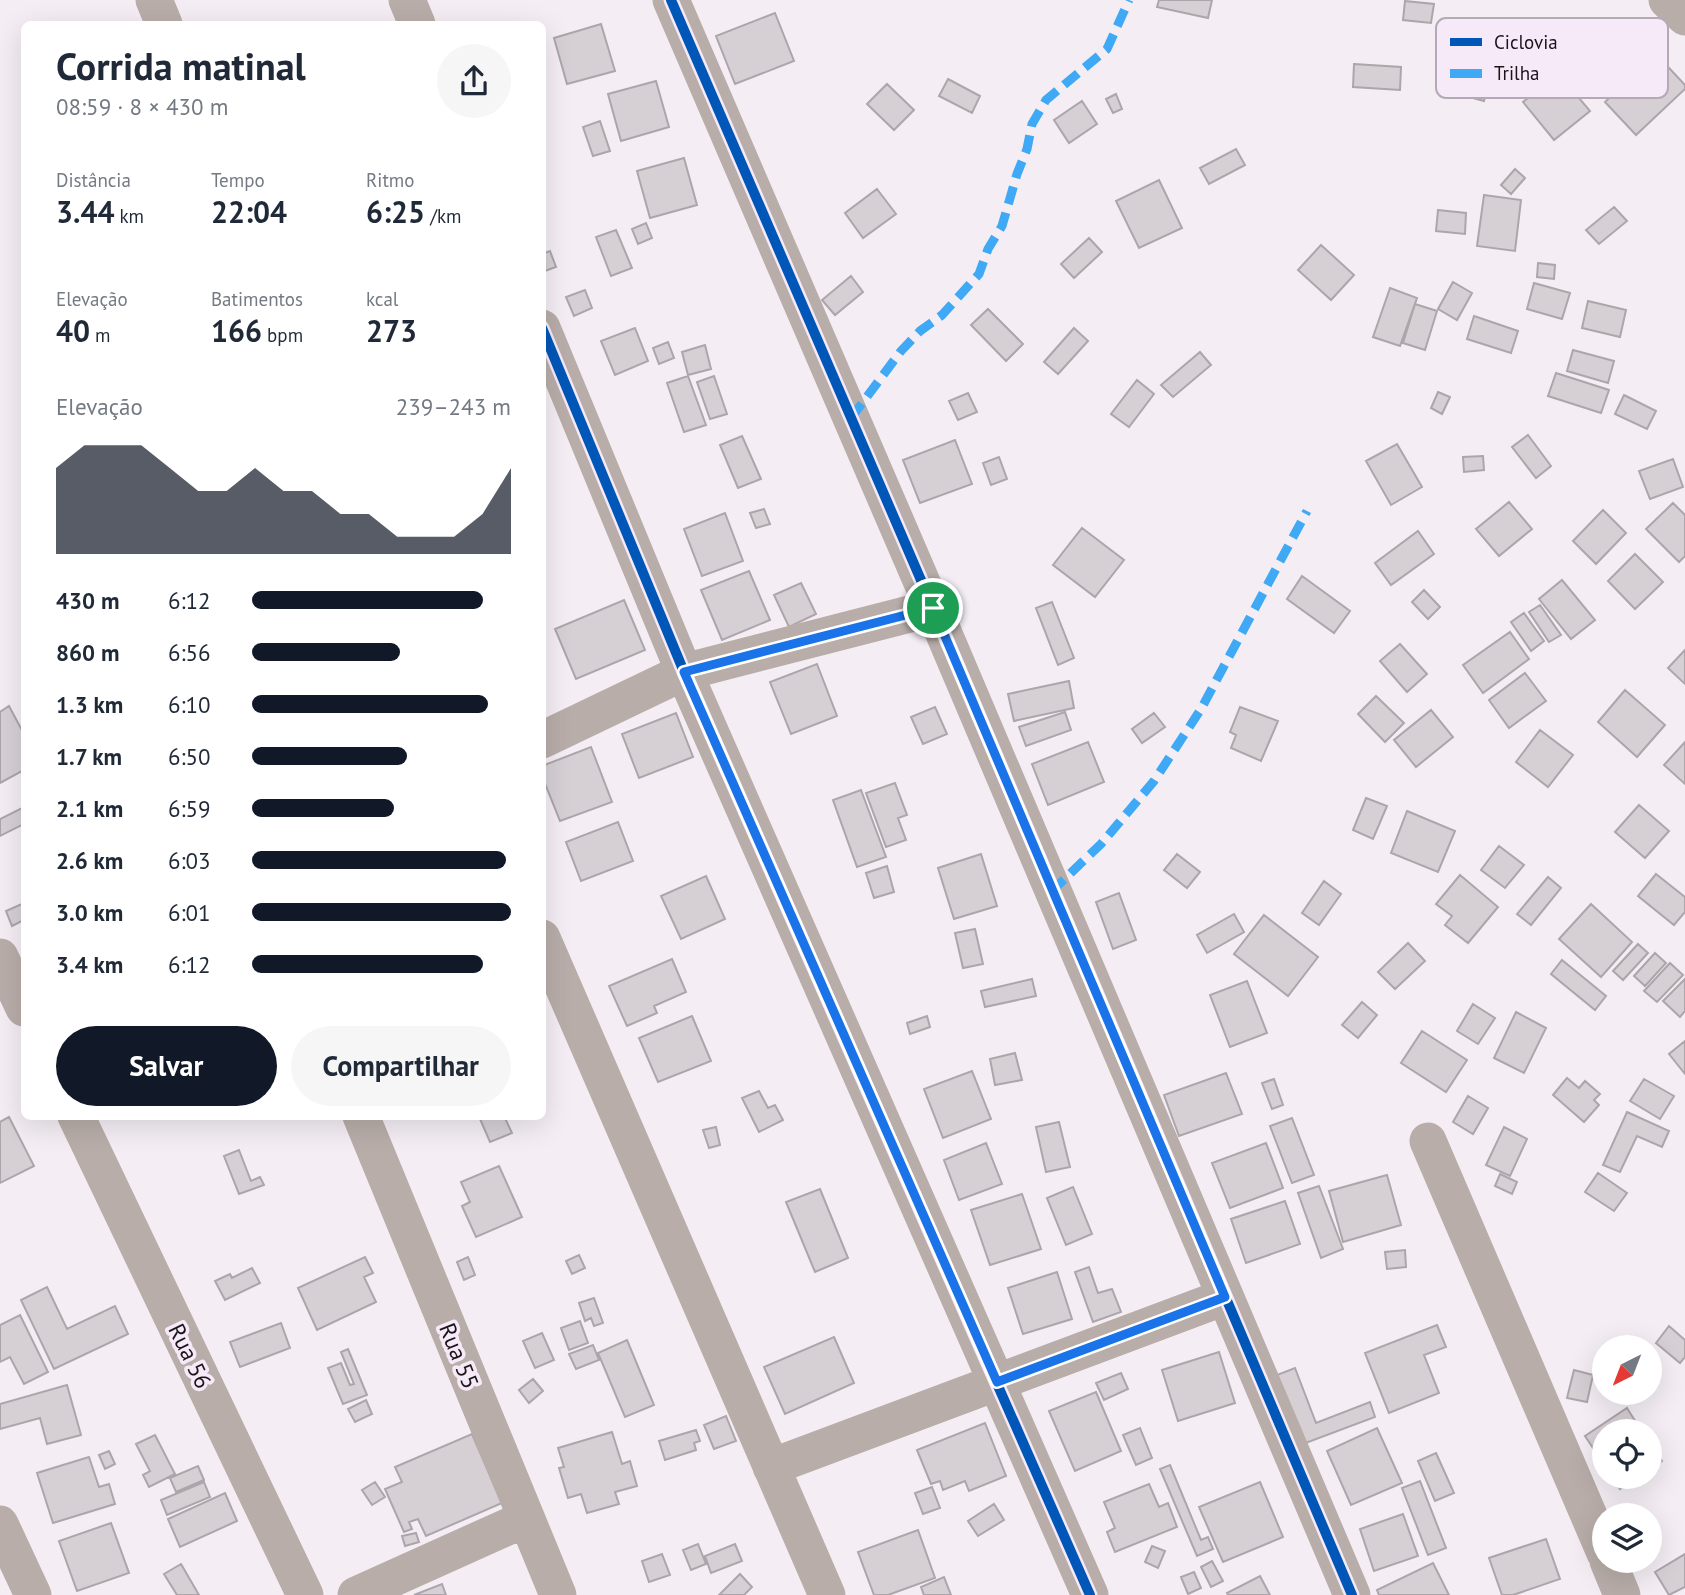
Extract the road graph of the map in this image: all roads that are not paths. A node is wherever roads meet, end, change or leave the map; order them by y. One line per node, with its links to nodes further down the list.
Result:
1 (154, 0): 6 (street)
2 (407, 0): 7 (street)
3 (671, 0): 9 (street)
4 (1667, 0): 5 (street)
5 (1685, 17)
6 (163, 21)
7 (416, 21)
8 (546, 338): 10 (street)
9 (933, 608): 10 (street); 18 (street)
10 (684, 672): 11 (street); 19 (street)
11 (546, 738)
12 (546, 947): 20 (street)
13 (0, 957): 14 (street)
14 (21, 1002)
15 (78, 1120): 26 (street, Rua 56)
16 (363, 1120): 21 (street, Rua 55)
17 (1428, 1141): 22 (street)
18 (1225, 1297): 19 (street); 31 (street)
19 (997, 1382): 20 (street); 30 (street)
20 (771, 1467): 29 (street)
21 (525, 1519): 27 (street); 28 (street, Rua 55)
22 (1592, 1523)
23 (0, 1524): 25 (street)
24 (1613, 1573): 32 (street)
25 (33, 1595)
26 (305, 1595)
27 (356, 1595)
28 (558, 1595)
29 (828, 1595)
30 (1090, 1595)
31 (1352, 1595)
32 (1622, 1595)

